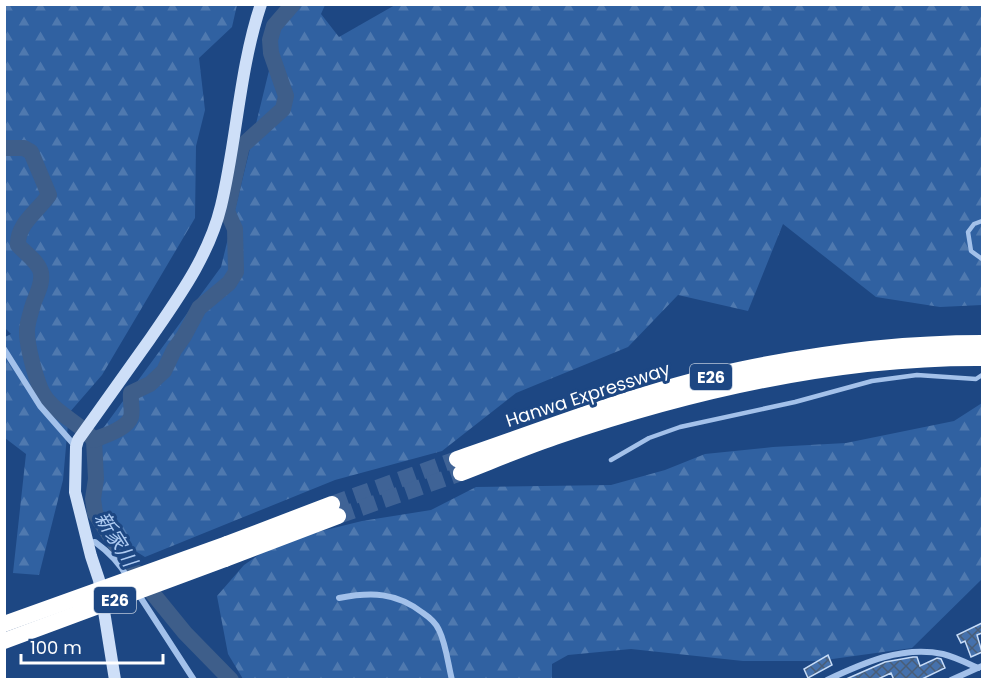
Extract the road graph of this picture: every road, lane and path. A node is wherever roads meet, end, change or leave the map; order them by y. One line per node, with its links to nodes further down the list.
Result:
1 (261, 4): 7 (street)
2 (982, 221): 3 (lane)
3 (982, 259)
4 (4, 349): 7 (street)
5 (978, 351): 9 (highway, Hanwa Expressway / E26)
6 (982, 375): 8 (lane)
7 (77, 443): 11 (street)
8 (611, 460)
9 (459, 466)
10 (335, 510): 12 (highway, E26)
11 (88, 543): 17 (street); 18 (street)
12 (226, 552): 14 (highway, E26, bridge); 15 (highway, E26, bridge)
13 (339, 598): 19 (street)
14 (4, 624)
15 (4, 641)
16 (980, 667): 20 (street); 21 (street)
17 (115, 680)
18 (194, 680)
19 (452, 680)
20 (827, 680)
21 (951, 680)

